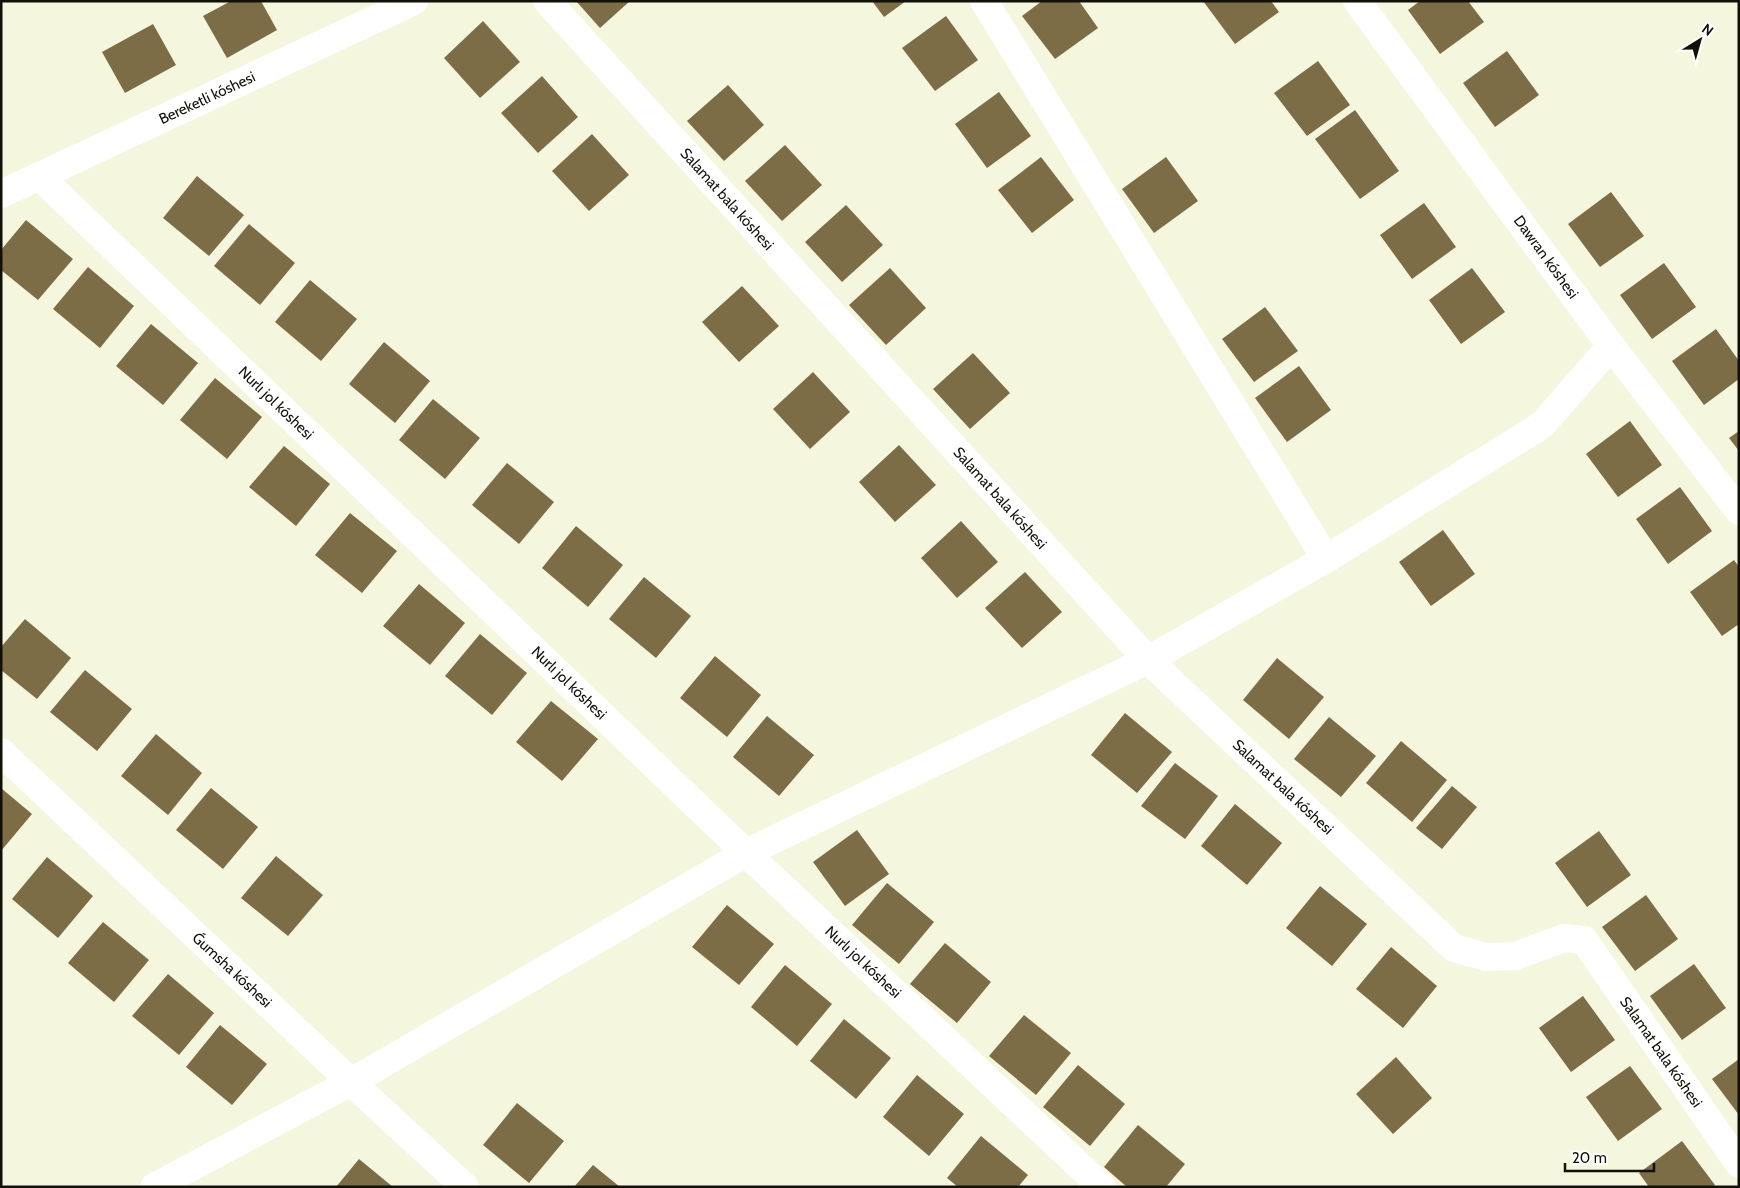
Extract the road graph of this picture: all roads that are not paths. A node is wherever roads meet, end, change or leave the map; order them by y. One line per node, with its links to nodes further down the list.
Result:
1 (414, 1): 5 (street, Bereketli kóshesi)
2 (547, 1): 10 (street, Salamat bala kóshesi)
3 (984, 1): 9 (street)
4 (1357, 1): 7 (street, Dawran kóshesi)
5 (39, 176): 6 (street, Bereketli kóshesi); 12 (street, Nurlı jol kóshesi)
6 (1, 194)
7 (1611, 346): 8 (street, Dawran kóshesi); 9 (street)
8 (1739, 511)
9 (1326, 559): 10 (street)
10 (1148, 660): 12 (street); 14 (street, Salamat bala kóshesi)
11 (1, 752): 13 (street, Ǵumsha kóshesi)
12 (746, 853): 13 (street); 17 (street, Nurlı jol kóshesi)
13 (351, 1082): 15 (street); 16 (street, Ǵumsha kóshesi)
14 (1739, 1164)
15 (154, 1187)
16 (465, 1187)
17 (1102, 1187)

